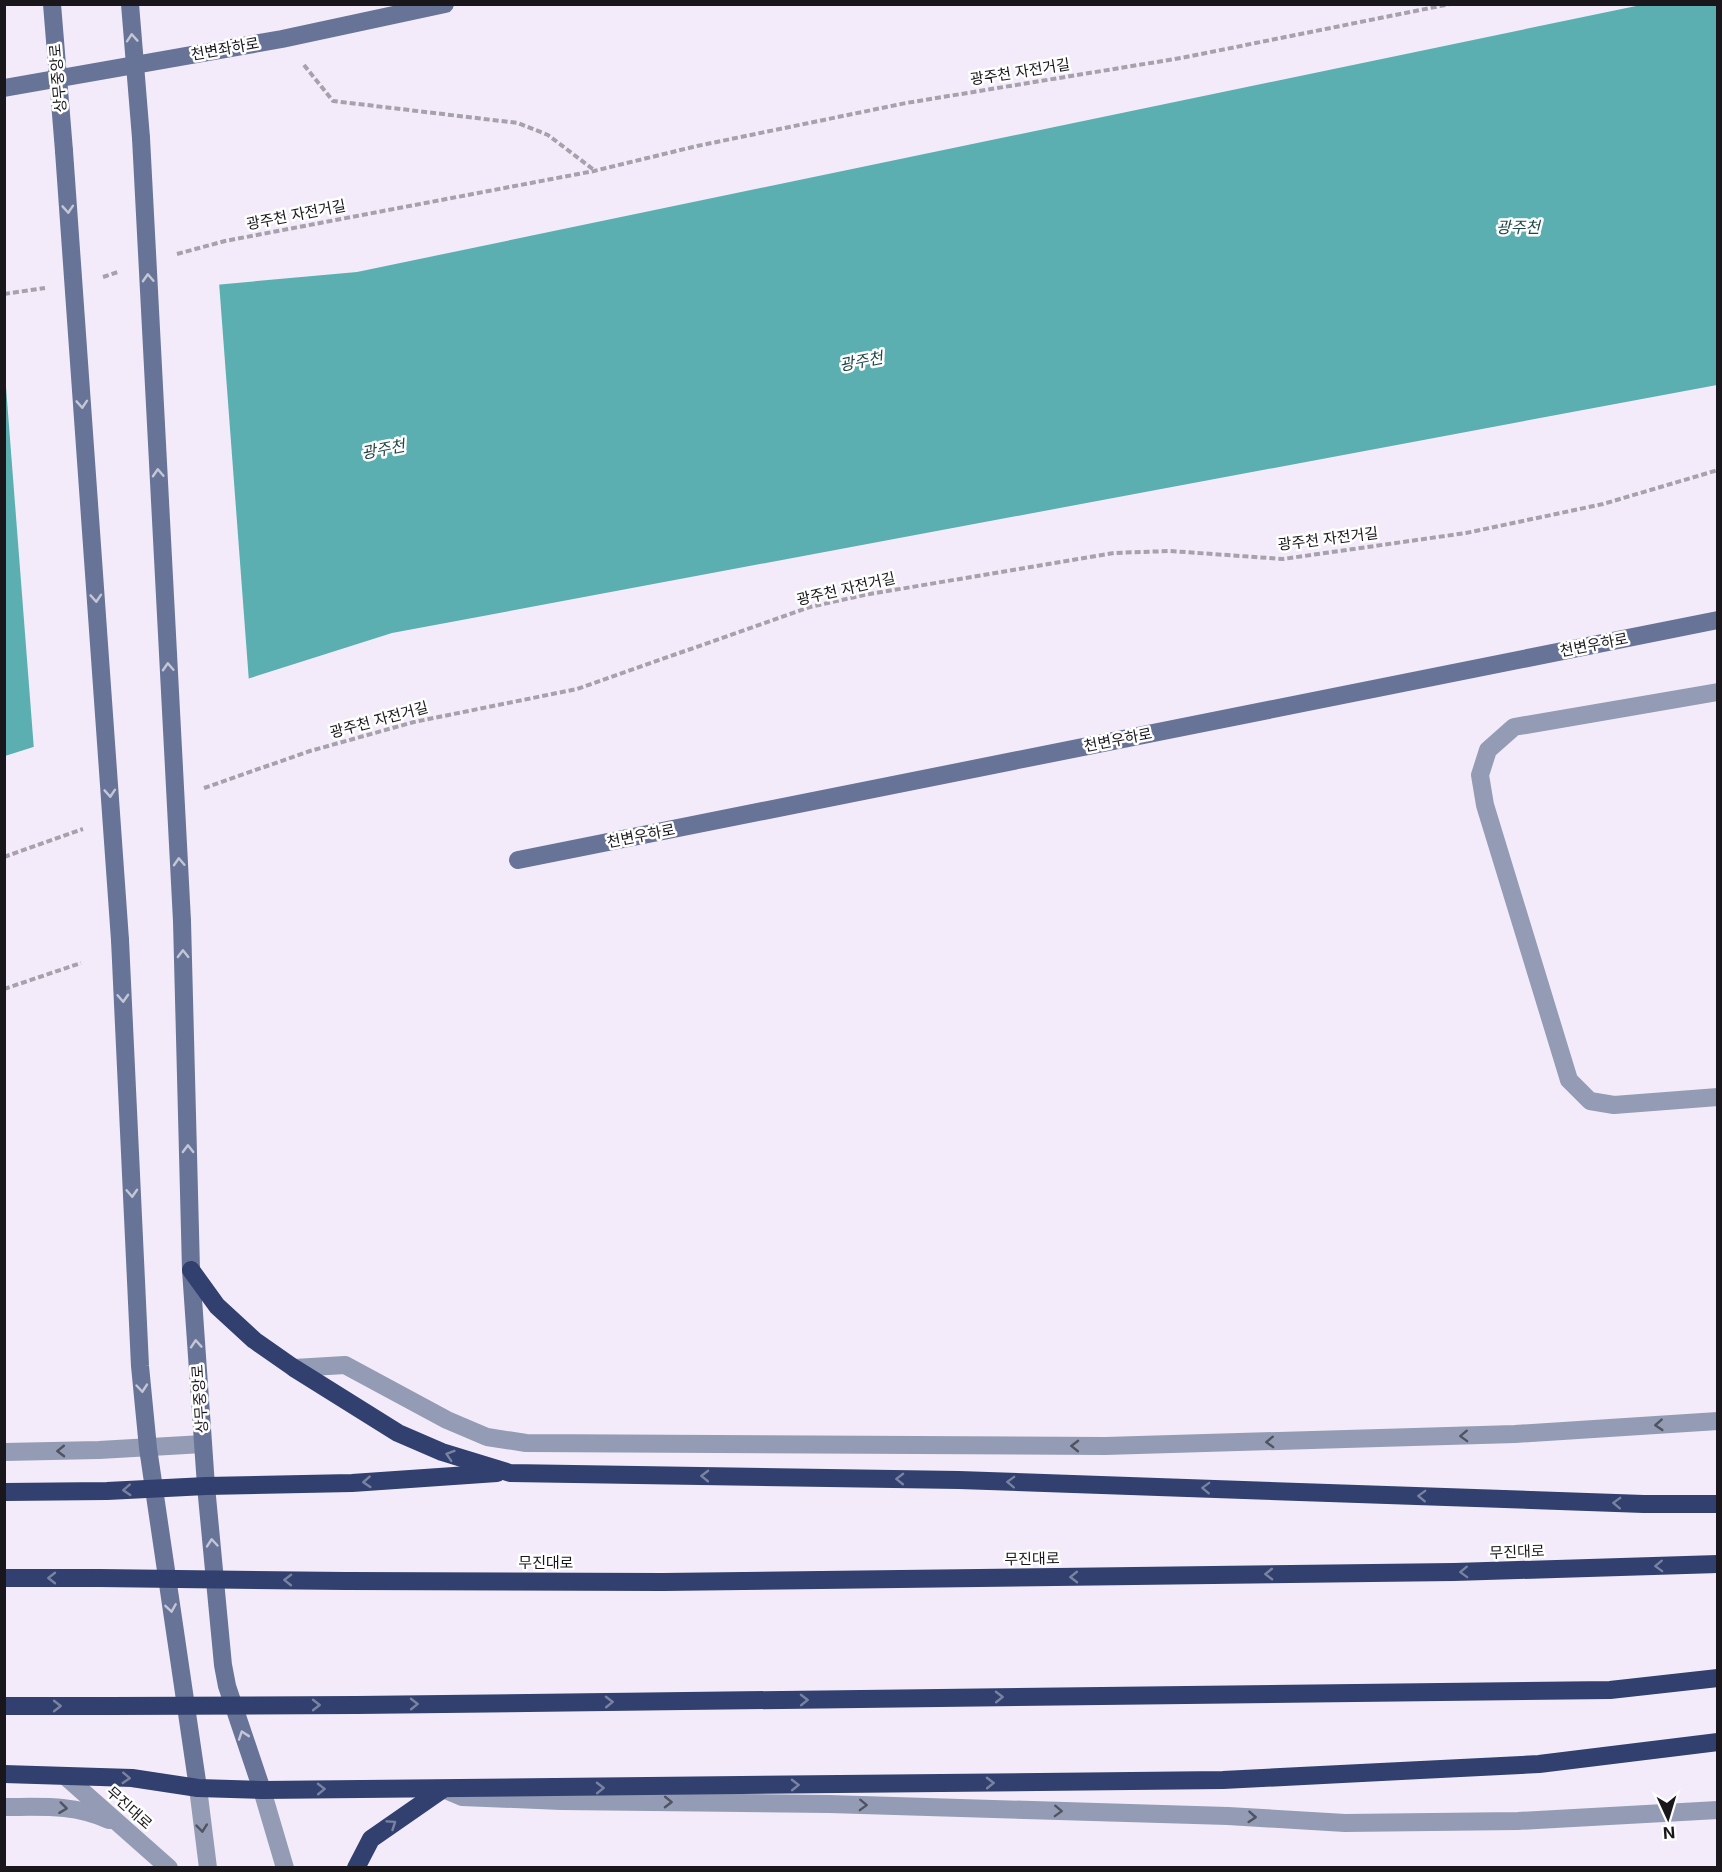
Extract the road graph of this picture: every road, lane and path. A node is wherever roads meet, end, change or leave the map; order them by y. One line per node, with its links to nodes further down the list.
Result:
1 (52, 4): 7 (street, 상무중앙로)
2 (130, 4): 6 (street, one-way to 2)
3 (445, 4): 5 (street, 천변좌하로)
4 (1450, 4): 9 (path, 광주천 자전거길)
5 (282, 39): 6 (street, 천변좌하로); 9 (path)
6 (134, 66): 7 (street, 천변좌하로); 25 (street, 상무중앙로, one-way to 6, bridge)
7 (58, 78): 8 (street, 천변좌하로); 29 (street, 상무중앙로, one-way to 29, bridge)
8 (4, 88)
9 (594, 171): 10 (path, 광주천 자전거길)
10 (173, 255)
11 (122, 271): 12 (path)
12 (101, 278)
13 (48, 288): 14 (path)
14 (4, 294)
15 (1718, 470): 18 (path, 광주천 자전거길)
16 (1718, 620): 21 (street, 천변우하로)
17 (1718, 692): 24 (street)
18 (196, 790)
19 (84, 829): 20 (path)
20 (4, 857)
21 (518, 860)
22 (81, 963): 23 (path)
23 (4, 989)
24 (1718, 1097)
25 (191, 1270): 26 (highway); 28 (street, 상무중앙로, one-way to 25)
26 (294, 1368): 27 (street, one-way to 26); 31 (highway, one-way to 26)
27 (1718, 1421)
28 (203, 1444): 29 (street); 32 (street, 상무중앙로)
29 (148, 1448): 30 (street, one-way to 30); 33 (street)
30 (4, 1452)
31 (510, 1473): 32 (highway, one-way to 32); 35 (highway, one-way to 31)
32 (206, 1486): 33 (highway); 45 (street, 상무중앙로, one-way to 32)
33 (153, 1488): 34 (highway, one-way to 34); 43 (street, one-way to 43)
34 (4, 1492)
35 (1718, 1504)
36 (1718, 1564): 37 (highway, 무진대로, one-way to 37, bridge)
37 (4, 1578)
38 (1718, 1678): 39 (highway, one-way to 38, bridge)
39 (4, 1706)
40 (1718, 1742): 44 (highway, one-way to 40)
41 (4, 1774): 42 (highway)
42 (65, 1776): 43 (highway, one-way to 43); 48 (street, 무진대로)
43 (198, 1788): 45 (highway); 50 (street, one-way to 50)
44 (443, 1789): 45 (highway, one-way to 44); 47 (street, one-way to 47); 52 (highway, one-way to 44)
45 (262, 1790): 51 (street, 상무중앙로)
46 (4, 1807): 48 (street, one-way to 48)
47 (1718, 1810)
48 (123, 1826): 49 (street, 무진대로)
49 (169, 1868)
50 (208, 1868)
51 (285, 1868)
52 (356, 1868)

